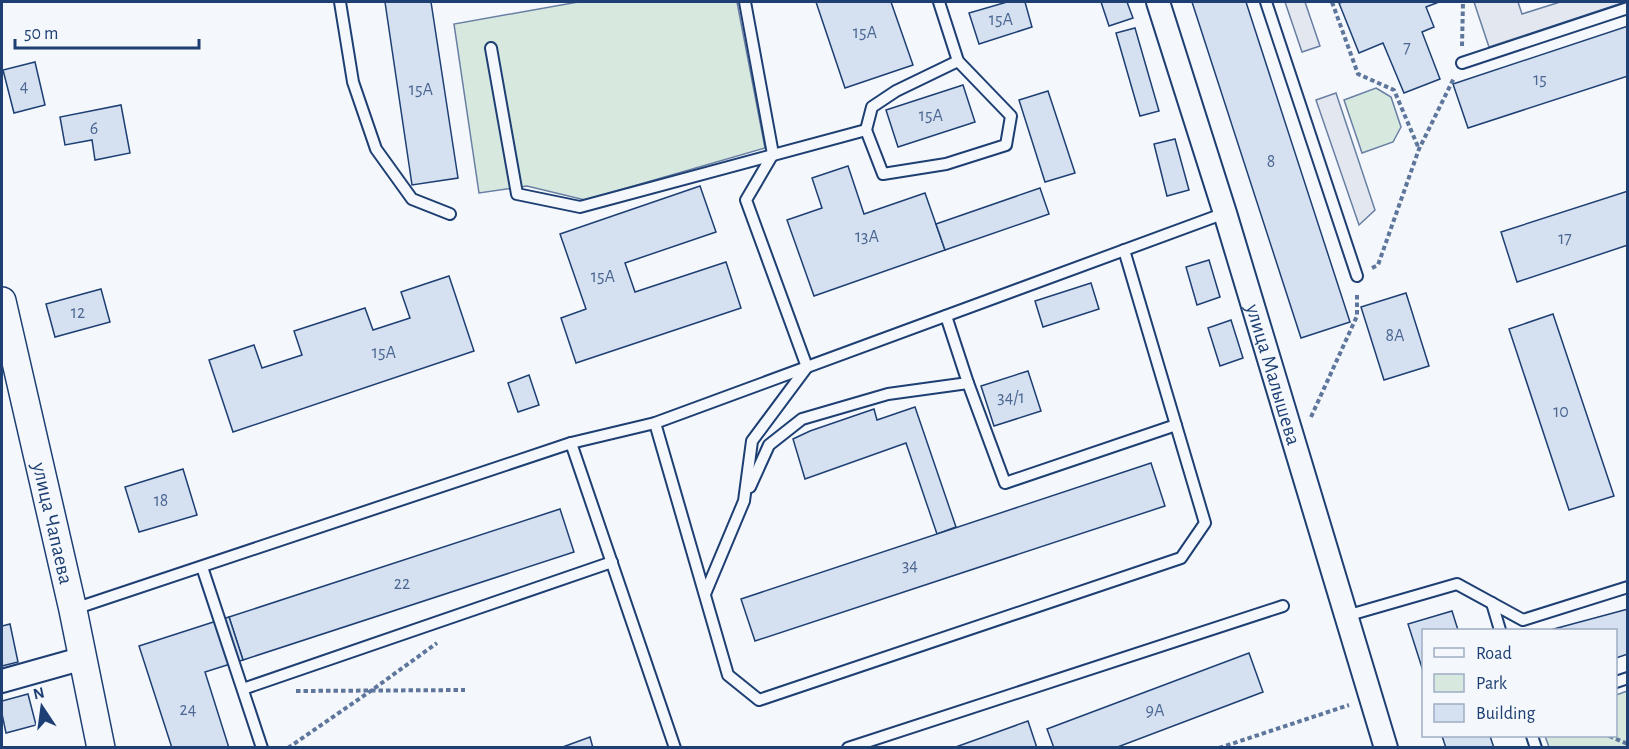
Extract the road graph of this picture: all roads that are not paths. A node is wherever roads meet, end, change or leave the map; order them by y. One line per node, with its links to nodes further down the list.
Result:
1 (340, 2): 13 (lane)
2 (745, 2): 11 (lane)
3 (939, 2): 8 (lane)
4 (1158, 2): 12 (street, улица Малышева)
5 (1266, 2): 15 (lane)
6 (1628, 8): 9 (lane)
7 (491, 48): 11 (lane)
8 (958, 61): 10 (lane); 10 (lane)
9 (1462, 63)
10 (866, 130): 11 (lane)
11 (774, 154): 18 (lane)
12 (1225, 213): 14 (lane); 31 (street, улица Малышева)
13 (450, 214)
14 (1124, 250): 17 (lane); 21 (lane)
15 (1357, 276)
16 (2, 301): 30 (street, улица Чапаева)
17 (946, 316): 18 (lane); 19 (lane)
18 (807, 367): 20 (lane); 23 (lane)
19 (968, 383): 21 (lane); 23 (lane)
20 (655, 423): 22 (lane); 27 (lane)
21 (1176, 425): 27 (lane)
22 (571, 443): 24 (lane); 25 (lane)
23 (744, 501): 27 (lane)
24 (612, 562): 35 (lane); 38 (lane)
25 (202, 567): 30 (lane); 35 (lane)
26 (1628, 587): 28 (lane)
27 (705, 594)
28 (1492, 603): 31 (lane); 32 (lane)
29 (1283, 606): 39 (lane)
30 (73, 610): 33 (street, улица Чапаева)
31 (1346, 616): 40 (street, улица Малышева)
32 (1500, 629)
33 (84, 658): 34 (street); 36 (street, улица Чапаева)
34 (2, 681)
35 (243, 689): 37 (lane)
36 (101, 747)
37 (262, 747)
38 (675, 747)
39 (848, 747)
40 (1386, 747)

